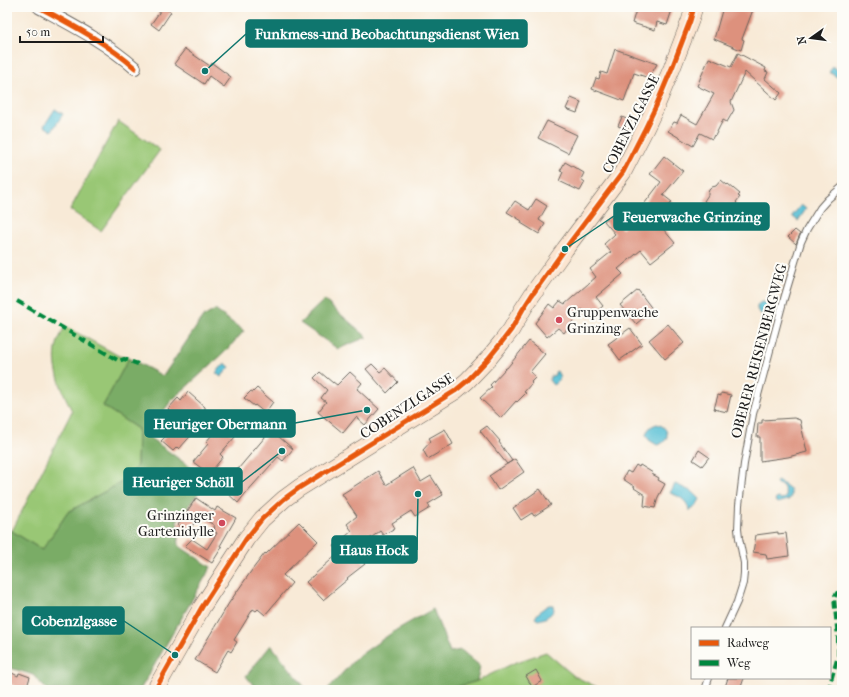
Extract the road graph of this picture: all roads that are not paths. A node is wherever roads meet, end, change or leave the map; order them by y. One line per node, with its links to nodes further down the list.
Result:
1 (39, 7): 3 (street)
2 (694, 7): 7 (street, COBENZLGASSE)
3 (135, 68)
4 (842, 187): 5 (lane, OBERER REISENBERGWEG)
5 (725, 627)
6 (709, 679): 8 (lane)
7 (155, 690)
8 (705, 690)

